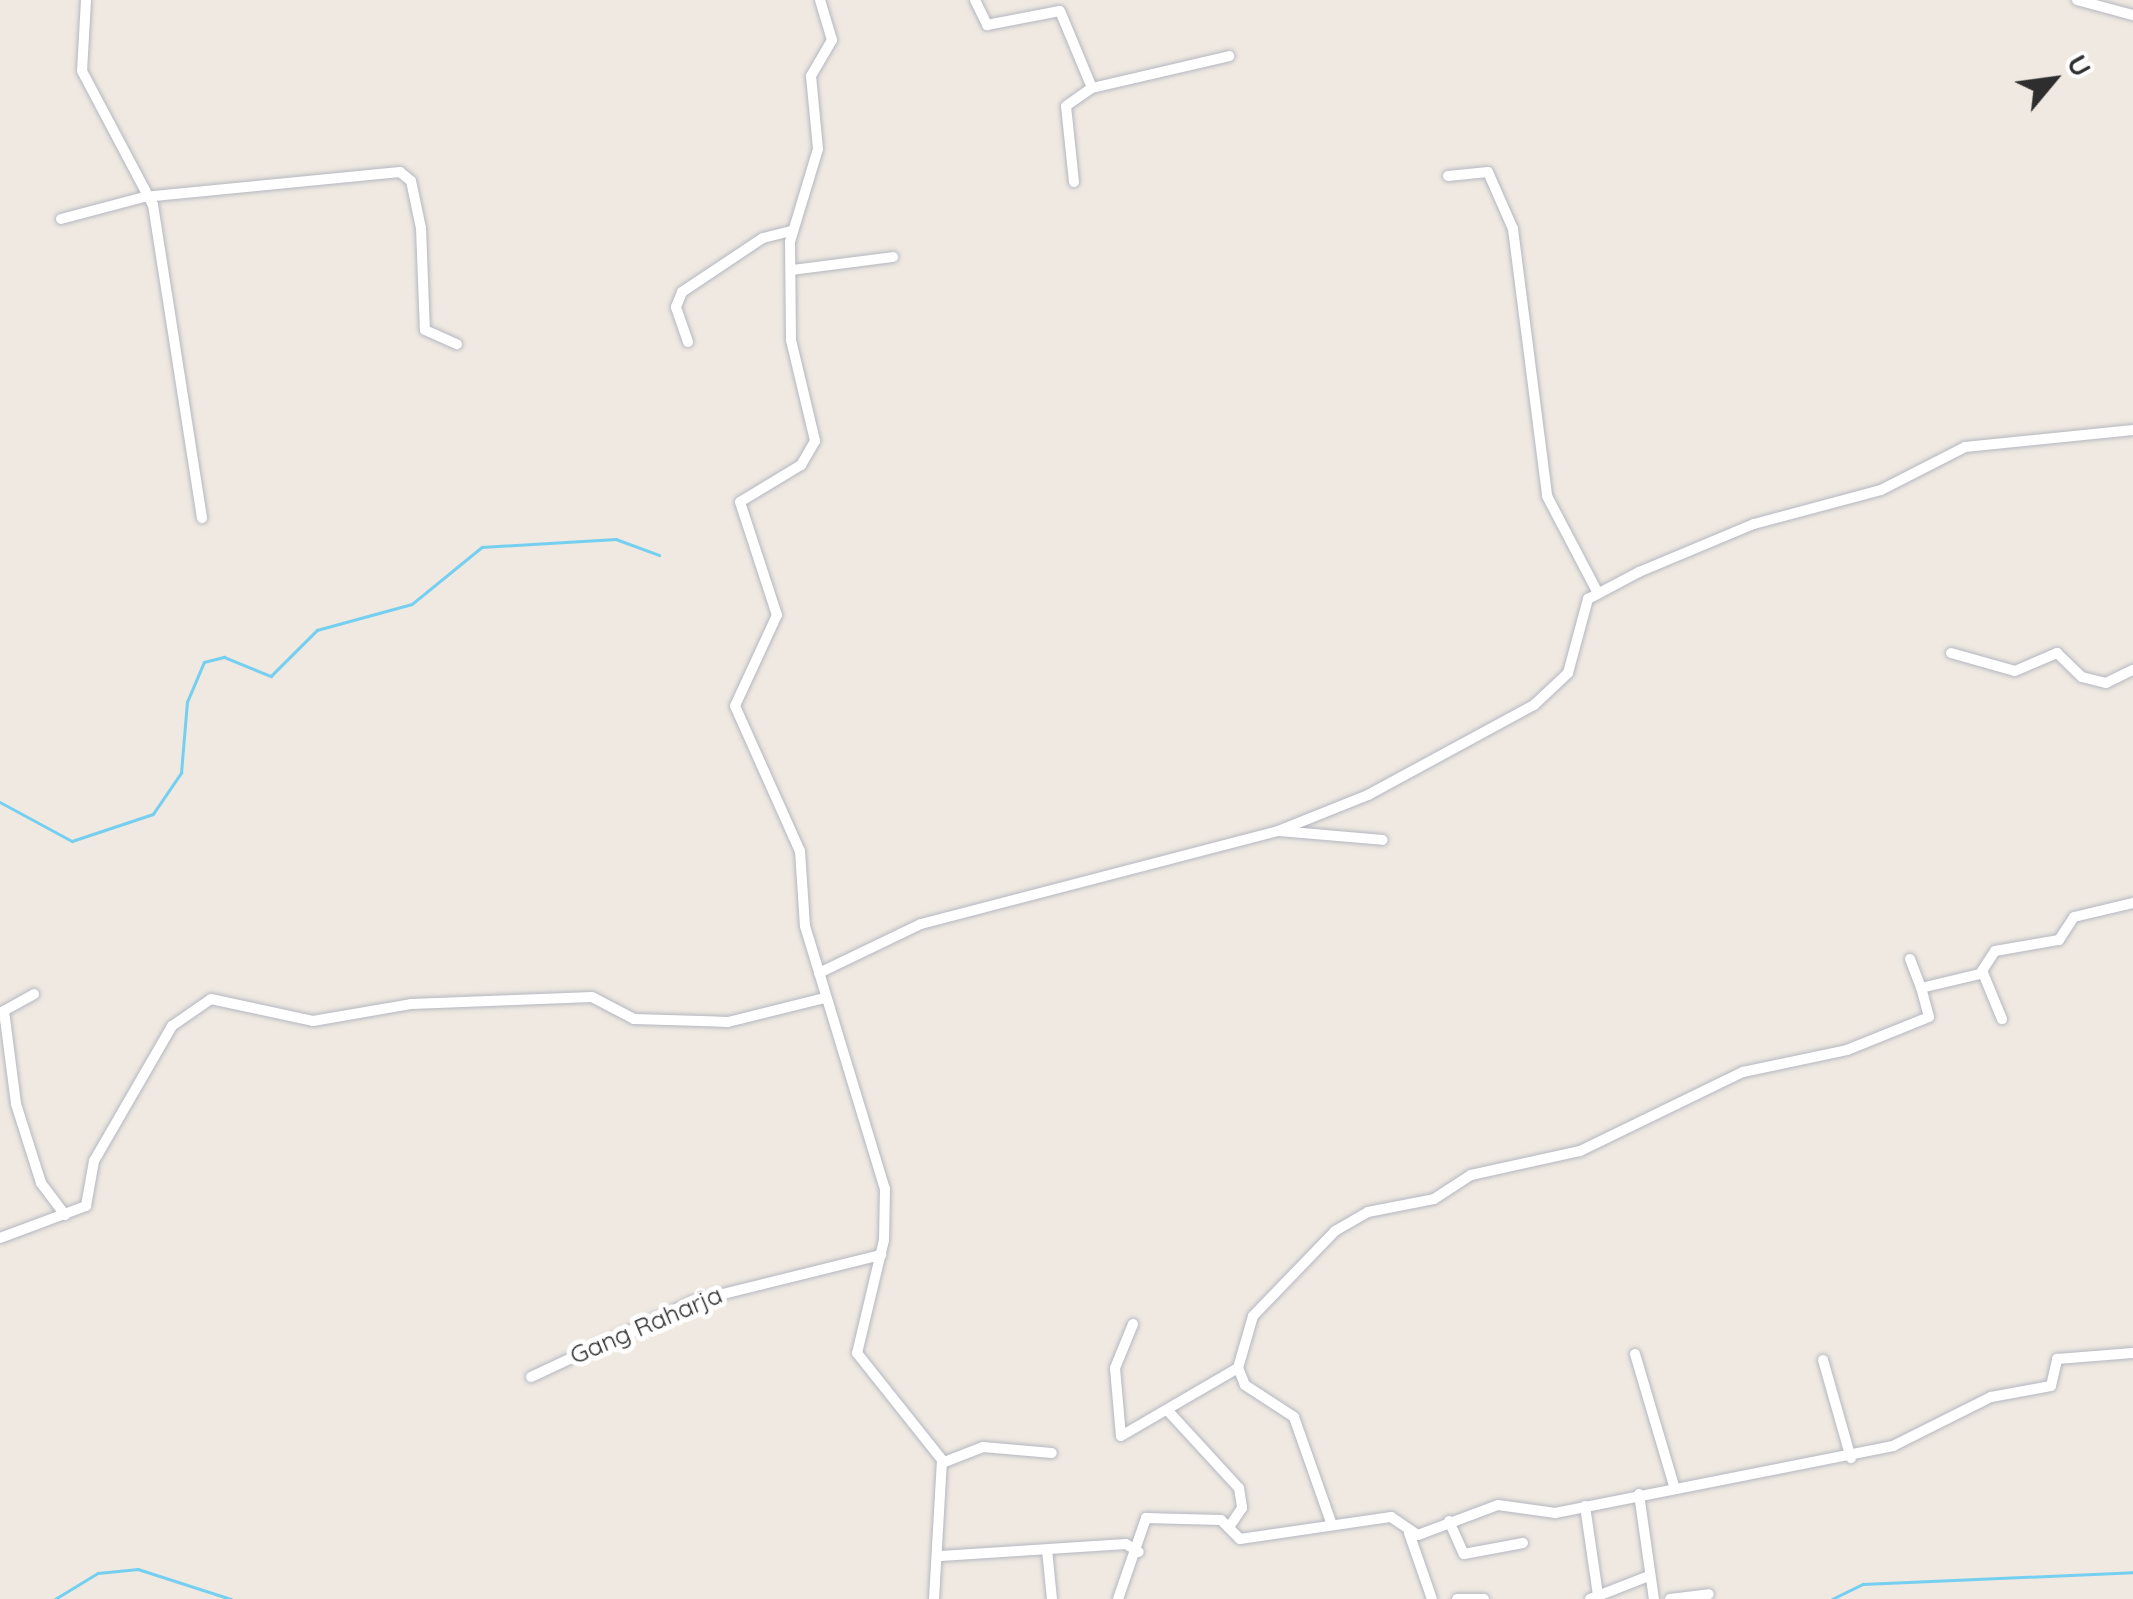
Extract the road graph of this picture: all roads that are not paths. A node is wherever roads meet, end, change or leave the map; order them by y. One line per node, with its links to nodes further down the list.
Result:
1 (86, 0): 10 (street)
2 (820, 0): 12 (street)
3 (975, 0): 7 (street)
4 (2077, 0): 5 (street)
5 (2133, 14)
6 (1230, 56): 7 (street)
7 (1092, 88): 9 (street)
8 (1448, 176): 19 (street)
9 (1074, 182)
10 (144, 196): 11 (street); 16 (street); 18 (street)
11 (61, 220)
12 (792, 231): 14 (street); 15 (street)
13 (893, 257): 14 (street)
14 (792, 270): 26 (street)
15 (688, 342)
16 (457, 344)
17 (2133, 430): 19 (street)
18 (202, 518)
19 (1598, 593): 22 (street)
20 (1952, 652): 21 (street)
21 (2133, 670)
22 (1278, 831): 23 (street); 26 (street)
23 (1384, 840)
24 (2133, 903): 27 (street)
25 (1910, 959): 28 (street)
26 (818, 973): 30 (street)
27 (1983, 973): 28 (street); 32 (street)
28 (1921, 988): 40 (street)
29 (34, 994): 31 (street)
30 (824, 998): 33 (street); 35 (street)
31 (2, 1012): 33 (street)
32 (2002, 1019)
33 (65, 1215): 34 (street)
34 (0, 1238)
35 (881, 1256): 41 (street, Gang Raharja); 45 (street)
36 (1133, 1324): 42 (street)
37 (2133, 1353): 44 (street)
38 (1635, 1354): 46 (street)
39 (1823, 1360): 44 (street)
40 (1238, 1368): 42 (street); 50 (street)
41 (532, 1376)
42 (1169, 1412): 51 (street)
43 (1052, 1453): 45 (street)
44 (1851, 1458): 46 (street)
45 (942, 1463): 56 (street)
46 (1674, 1486): 47 (street)
47 (1638, 1494): 48 (street); 57 (street)
48 (1585, 1506): 49 (street); 59 (street)
49 (1449, 1521): 52 (street); 53 (street)
50 (1332, 1525): 51 (street); 52 (street)
51 (1229, 1527): 55 (street)
52 (1409, 1533): 63 (street)
53 (1523, 1543)
54 (1047, 1550): 55 (street); 56 (street); 61 (street)
55 (1139, 1552): 62 (street)
56 (941, 1556): 60 (street)
57 (1646, 1577): 59 (street); 66 (street)
58 (1710, 1594): 67 (street)
59 (1594, 1597)
60 (934, 1599)
61 (1052, 1599)
62 (1118, 1599)
63 (1432, 1599)
64 (1458, 1599): 65 (street)
65 (1484, 1599)
66 (1654, 1599)
67 (1670, 1599)

